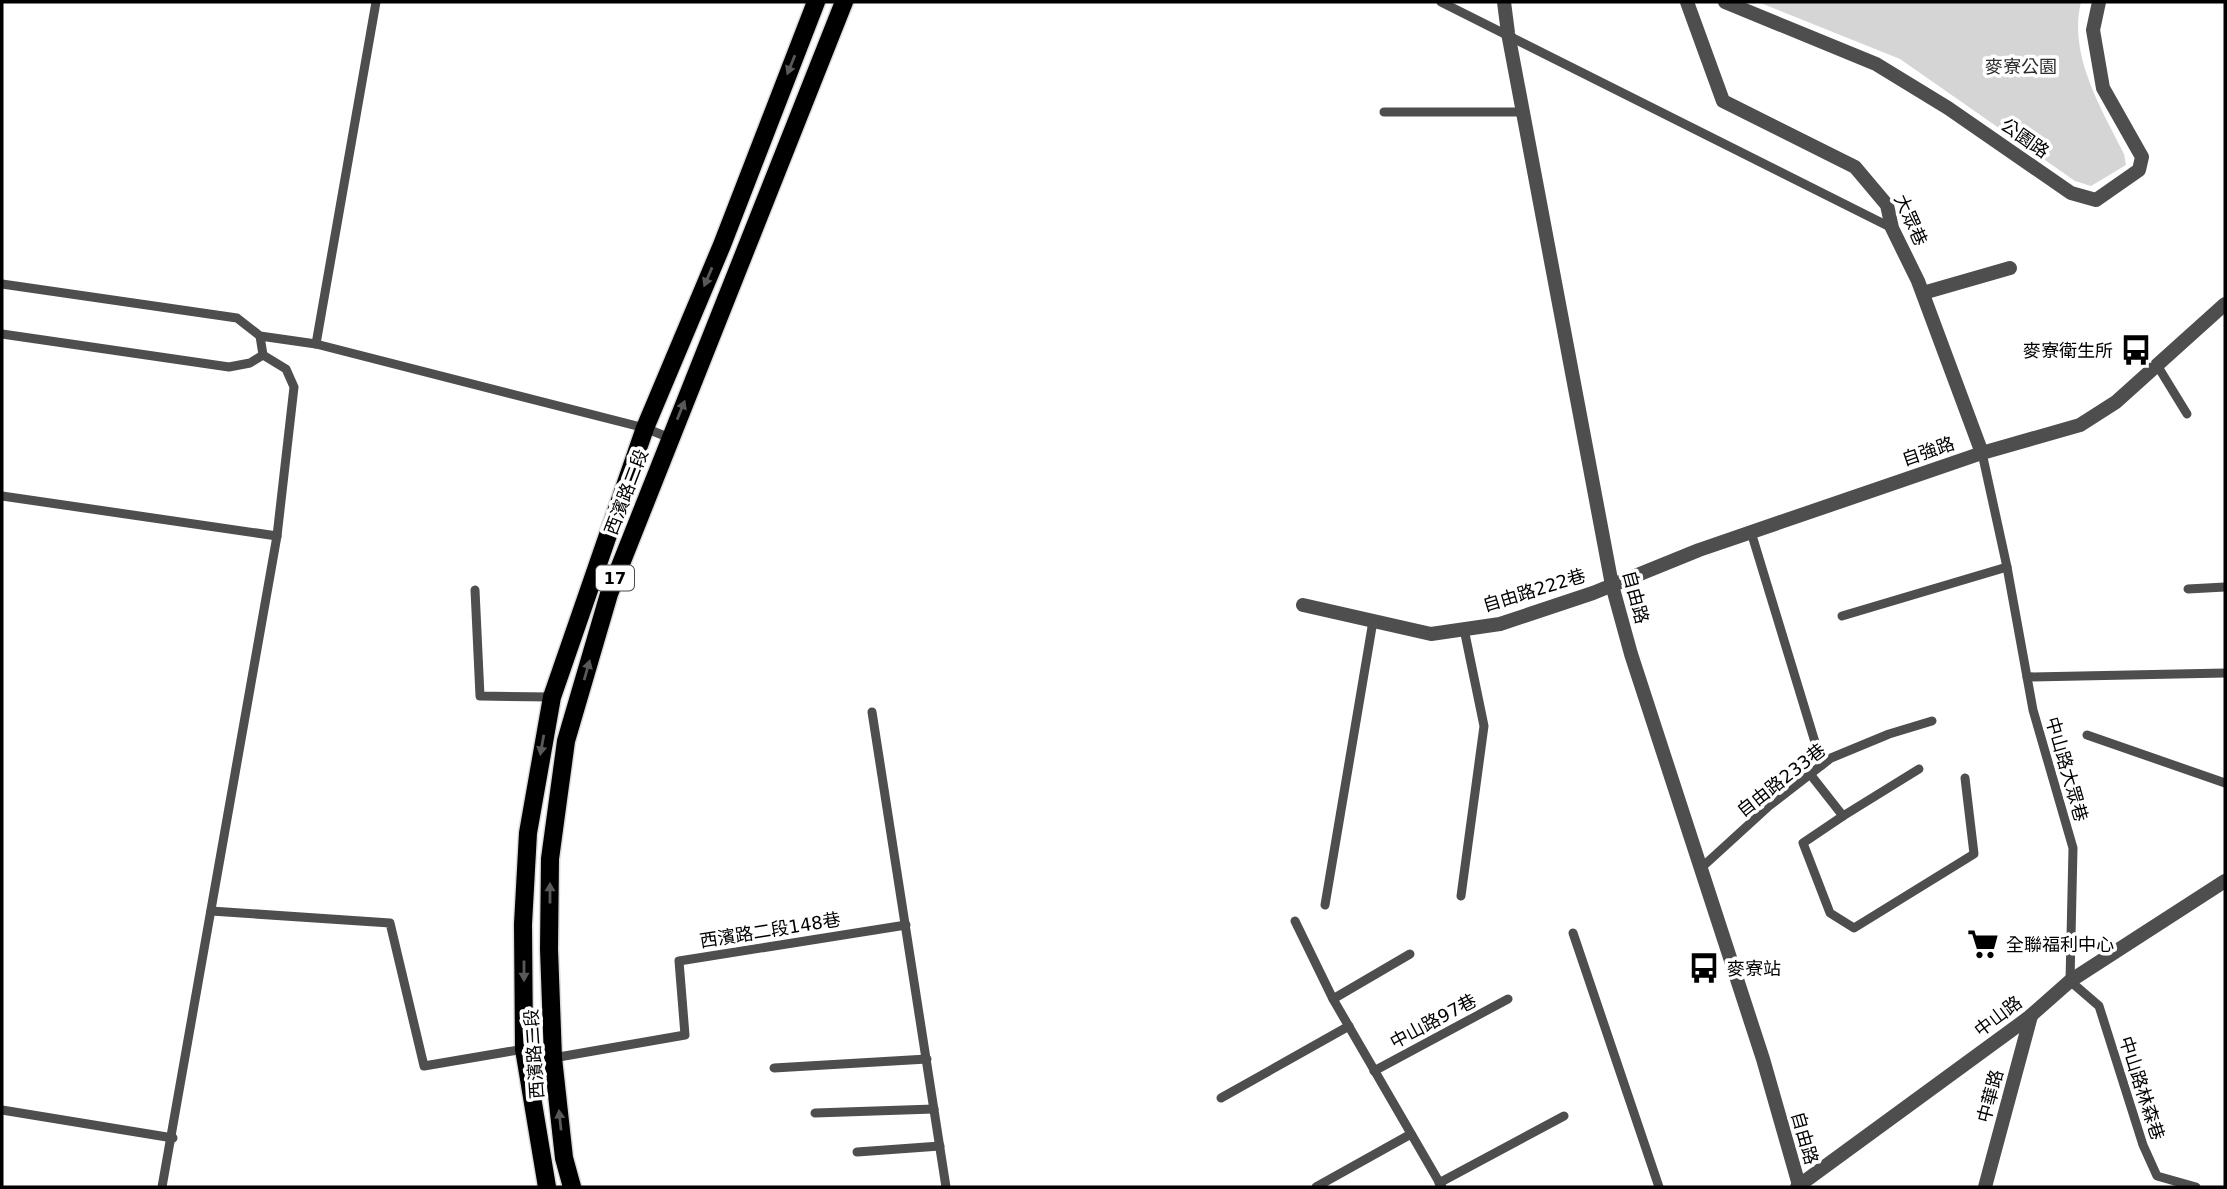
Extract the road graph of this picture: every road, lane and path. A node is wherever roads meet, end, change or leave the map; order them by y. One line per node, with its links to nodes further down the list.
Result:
1 (376, 2): 19 (lane)
2 (816, 2): 23 (main road, 西濱路二段 / 17, one-way to 23)
3 (844, 2): 24 (main road, 西濱路二段 / 17, one-way to 3)
4 (1441, 2): 9 (lane)
5 (1504, 2): 9 (street, 自由路)
6 (1687, 2): 12 (street, 大眾巷)
7 (1725, 2): 8 (street, 公園路)
8 (2099, 2)
9 (1508, 33): 10 (street, 自由路); 12 (lane)
10 (1522, 112): 11 (lane); 30 (street, 自由路)
11 (1384, 113)
12 (1892, 228): 15 (street, 大眾巷)
13 (2010, 268): 15 (street)
14 (2, 284): 18 (lane)
15 (1923, 292): 25 (street, 大眾巷)
16 (2225, 304): 21 (street, 自強路)
17 (2, 334): 20 (lane)
18 (260, 336): 19 (lane); 20 (lane)
19 (316, 344): 23 (lane)
20 (263, 355): 28 (lane)
21 (2157, 365): 22 (lane); 25 (street, 自強路)
22 (2187, 414)
23 (645, 428): 24 (lane); 40 (main road, 西濱路二段 / 17)
24 (670, 438): 65 (main road, 西濱路二段 / 17, one-way to 24)
25 (1982, 453): 27 (street, 自強路); 29 (lane, 中山路大眾巷)
26 (2, 496): 28 (lane)
27 (1751, 532): 30 (street, 自強路); 44 (lane)
28 (277, 536): 54 (lane)
29 (2007, 567): 35 (lane); 39 (lane, 中山路大眾巷)
30 (1612, 585): 37 (street, 自由路222巷); 50 (street, 自由路)
31 (2225, 587): 32 (lane)
32 (2188, 589)
33 (475, 590): 40 (lane)
34 (1303, 605): 36 (street, 自由路222巷)
35 (1842, 616)
36 (1373, 621): 37 (street, 自由路222巷); 53 (lane)
37 (1464, 629): 52 (lane)
38 (2225, 673): 39 (lane)
39 (2027, 677): 59 (lane, 中山路大眾巷)
40 (552, 697): 64 (main road, 西濱路二段 / 17, one-way to 64)
41 (872, 712): 56 (lane)
42 (1932, 721): 44 (lane, 自由路233巷)
43 (2087, 735): 48 (lane, 中山路大眾巷)
44 (1822, 765): 46 (lane, 自由路233巷)
45 (1919, 769): 49 (lane)
46 (1810, 774): 49 (lane); 50 (lane, 自由路233巷)
47 (1965, 778): 49 (lane)
48 (2225, 783)
49 (1843, 816)
50 (1700, 869): 80 (street, 自由路)
51 (2225, 881): 59 (street, 中山路)
52 (1461, 896)
53 (1325, 905)
54 (211, 911): 64 (lane); 75 (lane)
55 (1295, 921): 60 (lane)
56 (906, 925): 65 (lane, 西濱路二段148巷); 66 (lane)
57 (1573, 933): 86 (lane)
58 (1410, 954): 60 (lane)
59 (2070, 981): 62 (street, 中山路); 78 (lane, 中山路林森巷)
60 (1333, 999): 63 (lane)
61 (1508, 999): 68 (lane, 中山路97巷)
62 (2031, 1016): 80 (street, 中山路); 87 (street, 中華路)
63 (1349, 1026): 68 (lane); 69 (lane)
64 (524, 1049): 82 (main road, 西濱路二段 / 17)
65 (553, 1058): 83 (main road, 西濱路二段 / 17, one-way to 65)
66 (927, 1059): 67 (lane); 71 (lane)
67 (774, 1068)
68 (1374, 1071): 74 (lane)
69 (1221, 1098)
70 (2, 1110): 75 (lane)
71 (934, 1110): 72 (lane); 76 (lane)
72 (815, 1113)
73 (1564, 1116): 79 (lane)
74 (1410, 1134): 79 (lane); 85 (lane)
75 (173, 1138): 81 (lane)
76 (940, 1146): 77 (lane); 84 (lane)
77 (857, 1152)
78 (2157, 1176): 88 (lane, 中山路林森巷); 89 (lane)
79 (1440, 1185)
80 (1798, 1186)
81 (162, 1187)
82 (547, 1187)
83 (572, 1187)
84 (946, 1187)
85 (1316, 1187)
86 (1659, 1187)
87 (1985, 1187)
88 (2161, 1187)
89 (2196, 1187)

